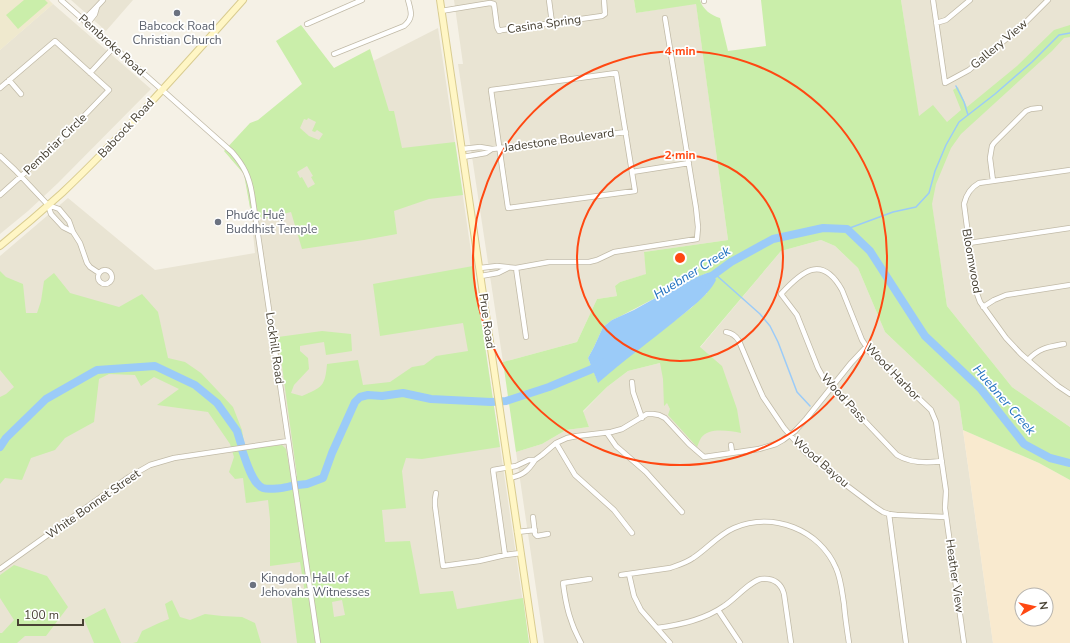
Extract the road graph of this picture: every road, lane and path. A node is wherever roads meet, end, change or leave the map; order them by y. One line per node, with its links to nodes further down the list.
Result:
1 (61, 0): 14 (street, Pembroke Road)
2 (103, 0): 14 (street)
3 (243, 0): 23 (main road, Babcock Road)
4 (362, 0): 17 (street)
5 (408, 0): 19 (street)
6 (440, 0): 12 (main road, Prue Road)
7 (549, 0): 15 (street)
8 (604, 0): 15 (street, Casina Spring)
9 (933, 0): 16 (street)
10 (970, 0): 16 (street)
11 (1048, 0): 16 (street, Gallery View)
12 (441, 12): 15 (street, Casina Spring); 29 (main road, Prue Road)
13 (665, 18): 34 (street)
14 (86, 22): 18 (street, Pembroke Road)
15 (552, 23)
16 (936, 23)
17 (307, 24)
18 (114, 47): 20 (street); 23 (street, Pembroke Road)
19 (334, 54)
20 (90, 73): 21 (street); 37 (street, Pembriar Circle)
21 (9, 80): 22 (street); 24 (street)
22 (0, 88)
23 (162, 90): 40 (main road, Babcock Road); 68 (street, Lockhill Road)
24 (21, 94)
25 (1040, 108): 38 (street)
26 (626, 132): 28 (street, Jadestone Boulevard); 28 (street); 36 (street)
27 (477, 147): 29 (street, Jadestone Boulevard); 30 (street, Jadestone Boulevard); 31 (street)
28 (499, 148): 30 (street, Jadestone Boulevard); 36 (street)
29 (462, 149): 33 (main road, Prue Road)
30 (492, 149): 31 (street, Jadestone Boulevard)
31 (478, 154): 33 (street, Jadestone Boulevard)
32 (0, 156): 37 (street)
33 (463, 157): 48 (main road, Prue Road)
34 (689, 163): 36 (street); 50 (street)
35 (1070, 170): 38 (street, Bloomwood)
36 (632, 172)
37 (22, 176): 39 (street, Pembriar Circle); 40 (street)
38 (993, 181): 45 (street, Bloomwood)
39 (0, 195)
40 (48, 205): 41 (street); 42 (street); 46 (main road, Babcock Road)
41 (66, 217): 42 (street); 44 (street)
42 (59, 223): 44 (street)
43 (1070, 228): 45 (street)
44 (73, 232): 51 (street)
45 (968, 242): 56 (street, Bloomwood)
46 (0, 246)
47 (494, 266): 48 (street); 49 (street); 52 (street)
48 (480, 268): 53 (main road, Prue Road)
49 (508, 268): 50 (street); 52 (street)
50 (516, 268): 58 (street)
51 (99, 272)
52 (495, 274): 53 (street)
53 (481, 276): 75 (main road, Prue Road)
54 (1070, 285): 56 (street)
55 (780, 294): 60 (street, Wood Harbor); 63 (street, Wood Pass)
56 (983, 307): 61 (street, Bloomwood)
57 (726, 332): 67 (street, Wood Bayou)
58 (526, 337)
59 (1064, 344): 61 (street)
60 (866, 347): 63 (street); 73 (street, Wood Harbor)
61 (1028, 360): 64 (street, Bloomwood)
62 (632, 382): 65 (street)
63 (832, 386): 67 (street); 73 (street, Wood Pass)
64 (1070, 394)
65 (642, 418): 66 (street); 71 (street)
66 (607, 433): 69 (street); 80 (street)
67 (790, 435): 71 (street); 81 (street, Wood Bayou)
68 (288, 440): 90 (street, White Bonnet Street); 96 (street, Lockhill Road)
69 (556, 443): 72 (street); 86 (street)
70 (731, 445): 71 (street)
71 (732, 452)
72 (535, 460): 74 (street); 76 (street)
73 (942, 461): 79 (street, Wood Harbor)
74 (522, 464): 75 (street); 76 (street)
75 (509, 468): 77 (main road, Prue Road); 89 (street)
76 (525, 472): 77 (street)
77 (510, 478): 85 (main road, Prue Road)
78 (436, 493): 89 (street)
79 (945, 508): 83 (street, Heather View)
80 (682, 512)
81 (889, 514): 83 (street); 103 (street)
82 (533, 517): 84 (street)
83 (946, 517): 104 (street, Heather View)
84 (535, 530): 85 (street); 87 (street)
85 (518, 532): 88 (main road, Prue Road)
86 (632, 533)
87 (548, 534)
88 (521, 553): 89 (street); 97 (main road, Prue Road)
89 (505, 555)
90 (0, 569)
91 (629, 574): 92 (street); 95 (street); 102 (street)
92 (621, 575)
93 (590, 579): 98 (street)
94 (718, 610): 95 (street); 100 (street); 101 (street)
95 (657, 628): 99 (street)
96 (318, 643)
97 (534, 643)
98 (581, 643)
99 (670, 643)
100 (740, 643)
101 (791, 643)
102 (849, 643)
103 (906, 643)
104 (964, 643)

